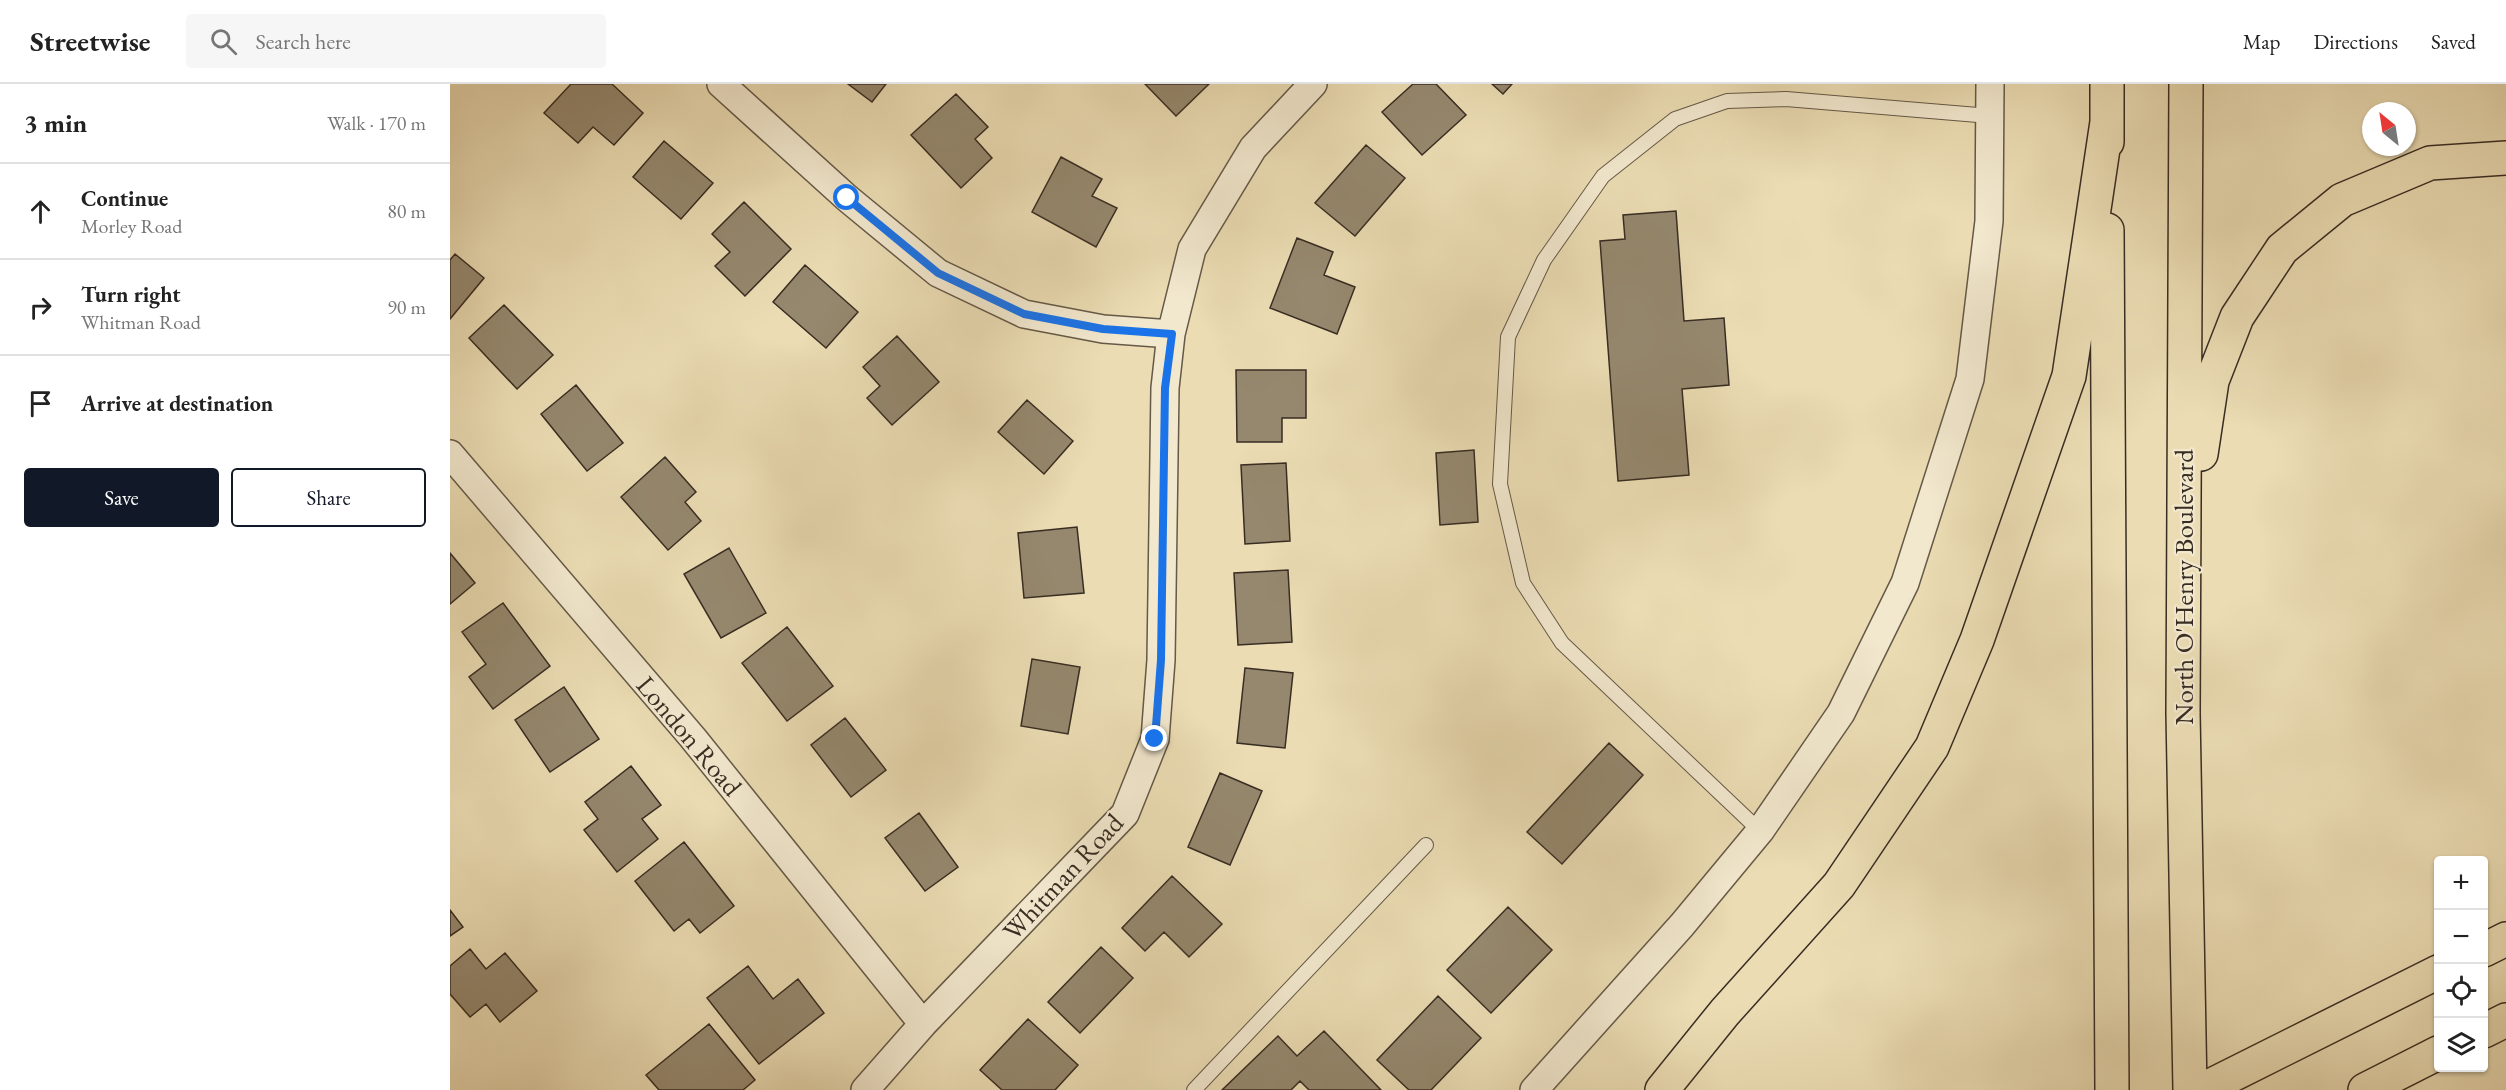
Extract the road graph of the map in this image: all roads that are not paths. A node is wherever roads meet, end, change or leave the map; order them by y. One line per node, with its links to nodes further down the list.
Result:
1 (1313, 84): 9 (street, Whitman Road)
2 (1990, 84): 6 (street)
3 (2107, 84): 7 (main road)
4 (2186, 84): 11 (main road, North O'Henry Boulevard)
5 (726, 86): 9 (street)
6 (1990, 116): 12 (street); 12 (lane)
7 (2107, 122): 24 (main road); 25 (main road)
8 (2506, 158): 11 (main road)
9 (1172, 334): 18 (street, Whitman Road)
10 (450, 454): 18 (street, London Road)
11 (2183, 713): 26 (main road, North O'Henry Boulevard)
12 (1760, 831): 23 (street)
13 (1426, 845): 22 (lane)
14 (2506, 939): 15 (main road)
15 (2488, 948)
16 (2434, 974): 27 (main road)
17 (2506, 1020): 19 (main road)
18 (923, 1024): 21 (street, Whitman Road)
19 (2488, 1029)
20 (2434, 1056): 28 (main road)
21 (865, 1090)
22 (1194, 1090)
23 (1534, 1090)
24 (1662, 1090)
25 (2112, 1090)
26 (2190, 1090)
27 (2202, 1090)
28 (2365, 1090)

